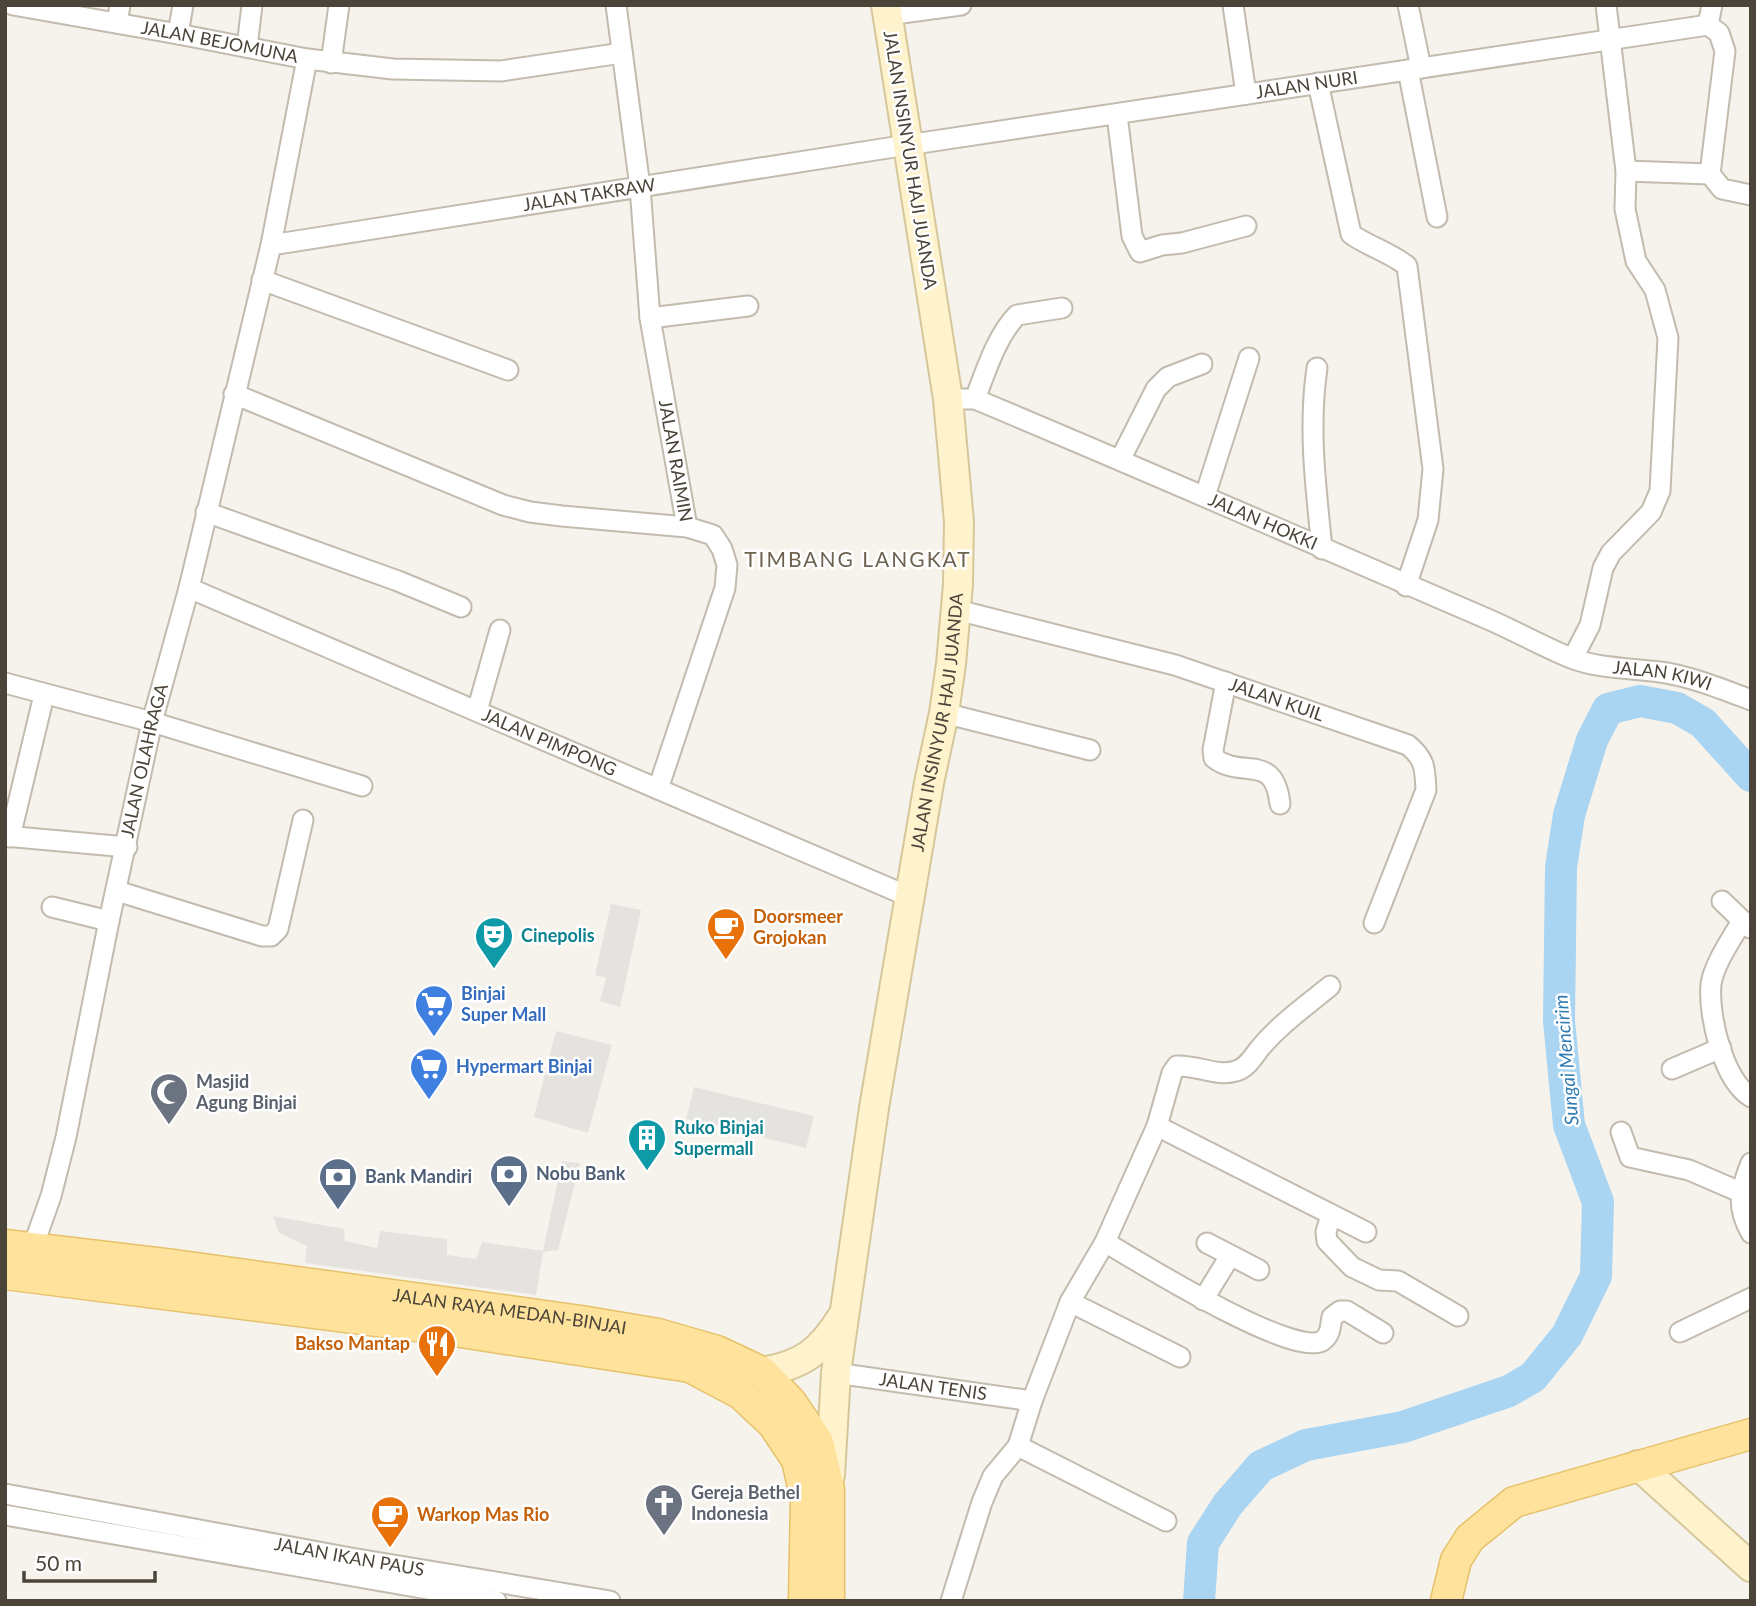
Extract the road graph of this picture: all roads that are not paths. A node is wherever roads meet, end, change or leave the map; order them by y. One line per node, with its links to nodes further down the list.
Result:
1 (183, 5): 14 (street)
2 (252, 5): 16 (street)
3 (339, 5): 19 (street)
4 (616, 5): 17 (street, JALAN RAIMIN)
5 (961, 5): 11 (street)
6 (1233, 5): 22 (street)
7 (1408, 5): 20 (street)
8 (1606, 5): 15 (street)
9 (1712, 5): 13 (street)
10 (26, 6): 12 (street, JALAN BEJOMUNA)
11 (886, 10): 24 (street, JALAN INSINYUR HAJI JUANDA)
12 (119, 14): 14 (street, JALAN BEJOMUNA)
13 (1708, 25): 15 (street, JALAN NURI); 26 (street)
14 (178, 34): 16 (street, JALAN BEJOMUNA)
15 (1610, 40): 20 (street, JALAN NURI); 25 (street)
16 (247, 47): 18 (street, JALAN BEJOMUNA)
17 (622, 53): 19 (street); 27 (street, JALAN RAIMIN)
18 (307, 59): 19 (street); 31 (street, JALAN BEJOMUNA)
19 (331, 63)
20 (1414, 69): 21 (street, JALAN NURI); 29 (street)
21 (1318, 83): 22 (street, JALAN NURI); 47 (street)
22 (1246, 94): 23 (street, JALAN NURI)
23 (1117, 115): 24 (street, JALAN NURI); 30 (street)
24 (906, 145): 27 (street, JALAN TAKRAW); 41 (street, JALAN INSINYUR HAJI JUANDA)
25 (1626, 171): 26 (street); 52 (street)
26 (1710, 174): 28 (street)
27 (640, 187): 31 (street, JALAN TAKRAW); 35 (street, JALAN RAIMIN)
28 (1751, 195)
29 (1437, 217)
30 (1246, 226)
31 (271, 245): 32 (street, JALAN OLAHRAGA)
32 (262, 279): 39 (street); 40 (street, JALAN OLAHRAGA)
33 (748, 306): 35 (street)
34 (1062, 309): 41 (street)
35 (650, 318): 45 (street, JALAN RAIMIN)
36 (1249, 358): 43 (street)
37 (1202, 364): 42 (street)
38 (1317, 368): 46 (street)
39 (508, 370)
40 (234, 394): 44 (street, JALAN OLAHRAGA); 45 (street)
41 (961, 399): 42 (street, JALAN HOKKI); 50 (street, JALAN INSINYUR HAJI JUANDA)
42 (1120, 460): 43 (street, JALAN HOKKI)
43 (1205, 496): 46 (street, JALAN HOKKI)
44 (206, 512): 48 (street, JALAN OLAHRAGA); 49 (street)
45 (687, 527): 62 (street, JALAN RAIMIN)
46 (1322, 549): 47 (street, JALAN HOKKI)
47 (1406, 586): 52 (street, JALAN HOKKI)
48 (189, 588): 57 (street, JALAN PIMPONG); 59 (street, JALAN OLAHRAGA)
49 (461, 607)
50 (957, 610): 53 (street, JALAN KUIL); 58 (street, JALAN INSINYUR HAJI JUANDA)
51 (500, 630): 57 (street)
52 (1573, 658): 56 (street, JALAN KIWI)
53 (1226, 682): 63 (street); 72 (street, JALAN KUIL)
54 (5, 683): 55 (street)
55 (44, 695): 59 (street); 65 (street)
56 (1751, 700)
57 (477, 711): 62 (street, JALAN PIMPONG)
58 (944, 713): 60 (street); 68 (street, JALAN INSINYUR HAJI JUANDA)
59 (152, 722): 61 (street); 66 (street, JALAN OLAHRAGA)
60 (1090, 750)
61 (362, 786)
62 (658, 789): 68 (street, JALAN PIMPONG)
63 (1280, 804)
64 (303, 820): 67 (street)
65 (8, 836): 66 (street)
66 (127, 847): 67 (street, JALAN OLAHRAGA)
67 (117, 891): 71 (street, JALAN OLAHRAGA)
68 (910, 897): 93 (street, JALAN INSINYUR HAJI JUANDA)
69 (1722, 901): 73 (street)
70 (52, 907): 71 (street)
71 (109, 921): 88 (street, JALAN OLAHRAGA)
72 (1374, 923)
73 (1746, 925): 75 (street)
74 (1330, 986): 78 (street)
75 (1721, 1048): 76 (street); 77 (street)
76 (1672, 1069)
77 (1751, 1097)
78 (1157, 1126): 82 (street); 85 (street)
79 (1621, 1132): 81 (street)
80 (1751, 1163): 81 (street)
81 (1740, 1192): 84 (street)
82 (1331, 1215): 83 (street); 95 (street)
83 (1366, 1232)
84 (1751, 1233)
85 (1105, 1242): 91 (street); 92 (street)
86 (1207, 1243): 87 (street)
87 (1230, 1256): 89 (street); 91 (street)
88 (17, 1261): 94 (main road, JALAN RAYA MEDAN-BINJAI)
89 (1259, 1270)
90 (1751, 1298): 96 (street)
91 (1203, 1300): 97 (street)
92 (1070, 1302): 98 (street); 101 (street)
93 (845, 1311): 99 (street, JALAN INSINYUR HAJI JUANDA); 100 (street, JALAN INSINYUR HAJI JUANDA)
94 (430, 1315): 99 (main road, JALAN RAYA MEDAN-BINJAI); 114 (main road, JALAN RAYA MEDAN-BINJAI)
95 (1458, 1316)
96 (1680, 1332)
97 (1383, 1333)
98 (1180, 1357)
99 (762, 1372): 105 (main road, JALAN RAYA MEDAN-BINJAI)
100 (836, 1373): 101 (street, JALAN TENIS); 105 (street, JALAN INSINYUR HAJI JUANDA)
101 (1032, 1401): 103 (street)
102 (1751, 1434): 104 (main road)
103 (1018, 1446): 108 (street); 116 (street)
104 (1638, 1465): 110 (street); 111 (main road)
105 (829, 1489): 115 (main road, JALAN RAYA MEDAN-BINJAI)
106 (5, 1494): 109 (street, JALAN IKAN PAUS)
107 (5, 1515): 109 (street, JALAN IKAN PAUS)
108 (1166, 1521)
109 (211, 1542): 112 (street, JALAN IKAN PAUS); 113 (street, JALAN IKAN PAUS)
110 (1751, 1567)
111 (1448, 1600)
112 (496, 1601)
113 (610, 1601)
114 (804, 1601)
115 (829, 1601)
116 (951, 1601)

